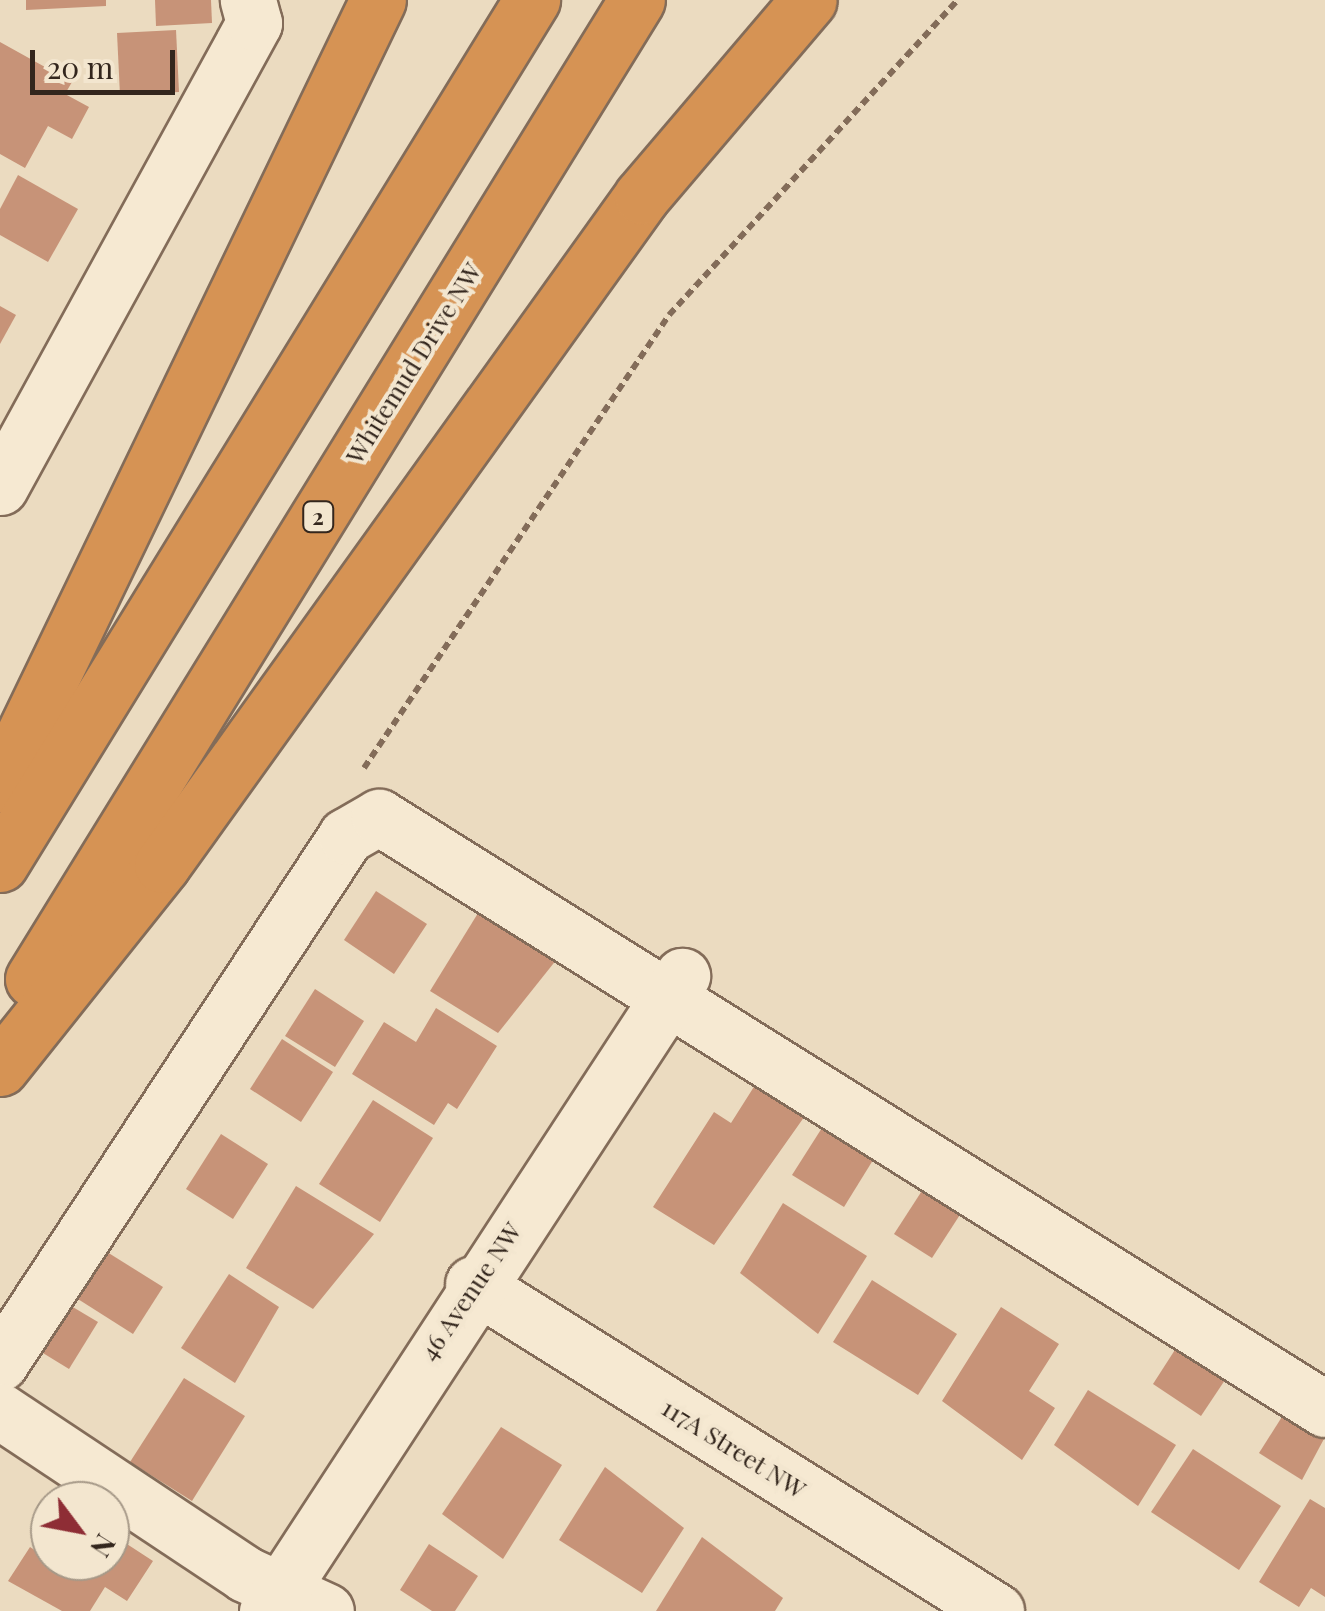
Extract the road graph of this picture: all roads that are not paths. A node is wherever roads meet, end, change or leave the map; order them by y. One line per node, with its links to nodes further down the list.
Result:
1 (248, 0): 6 (street)
2 (378, 0): 7 (highway)
3 (532, 0): 8 (highway)
4 (637, 0): 10 (highway, Whitemud Drive NW / 2)
5 (809, 0): 11 (highway)
6 (0, 487)
7 (0, 784)
8 (0, 864)
9 (677, 984): 12 (street, 46 Avenue NW); 13 (street); 14 (street)
10 (0, 1033)
11 (0, 1068)
12 (472, 1284): 16 (street, 46 Avenue NW); 17 (street, 117A Street NW)
13 (0, 1364)
14 (1325, 1410)
15 (0, 1411): 16 (street)
16 (291, 1604)
17 (996, 1611)

